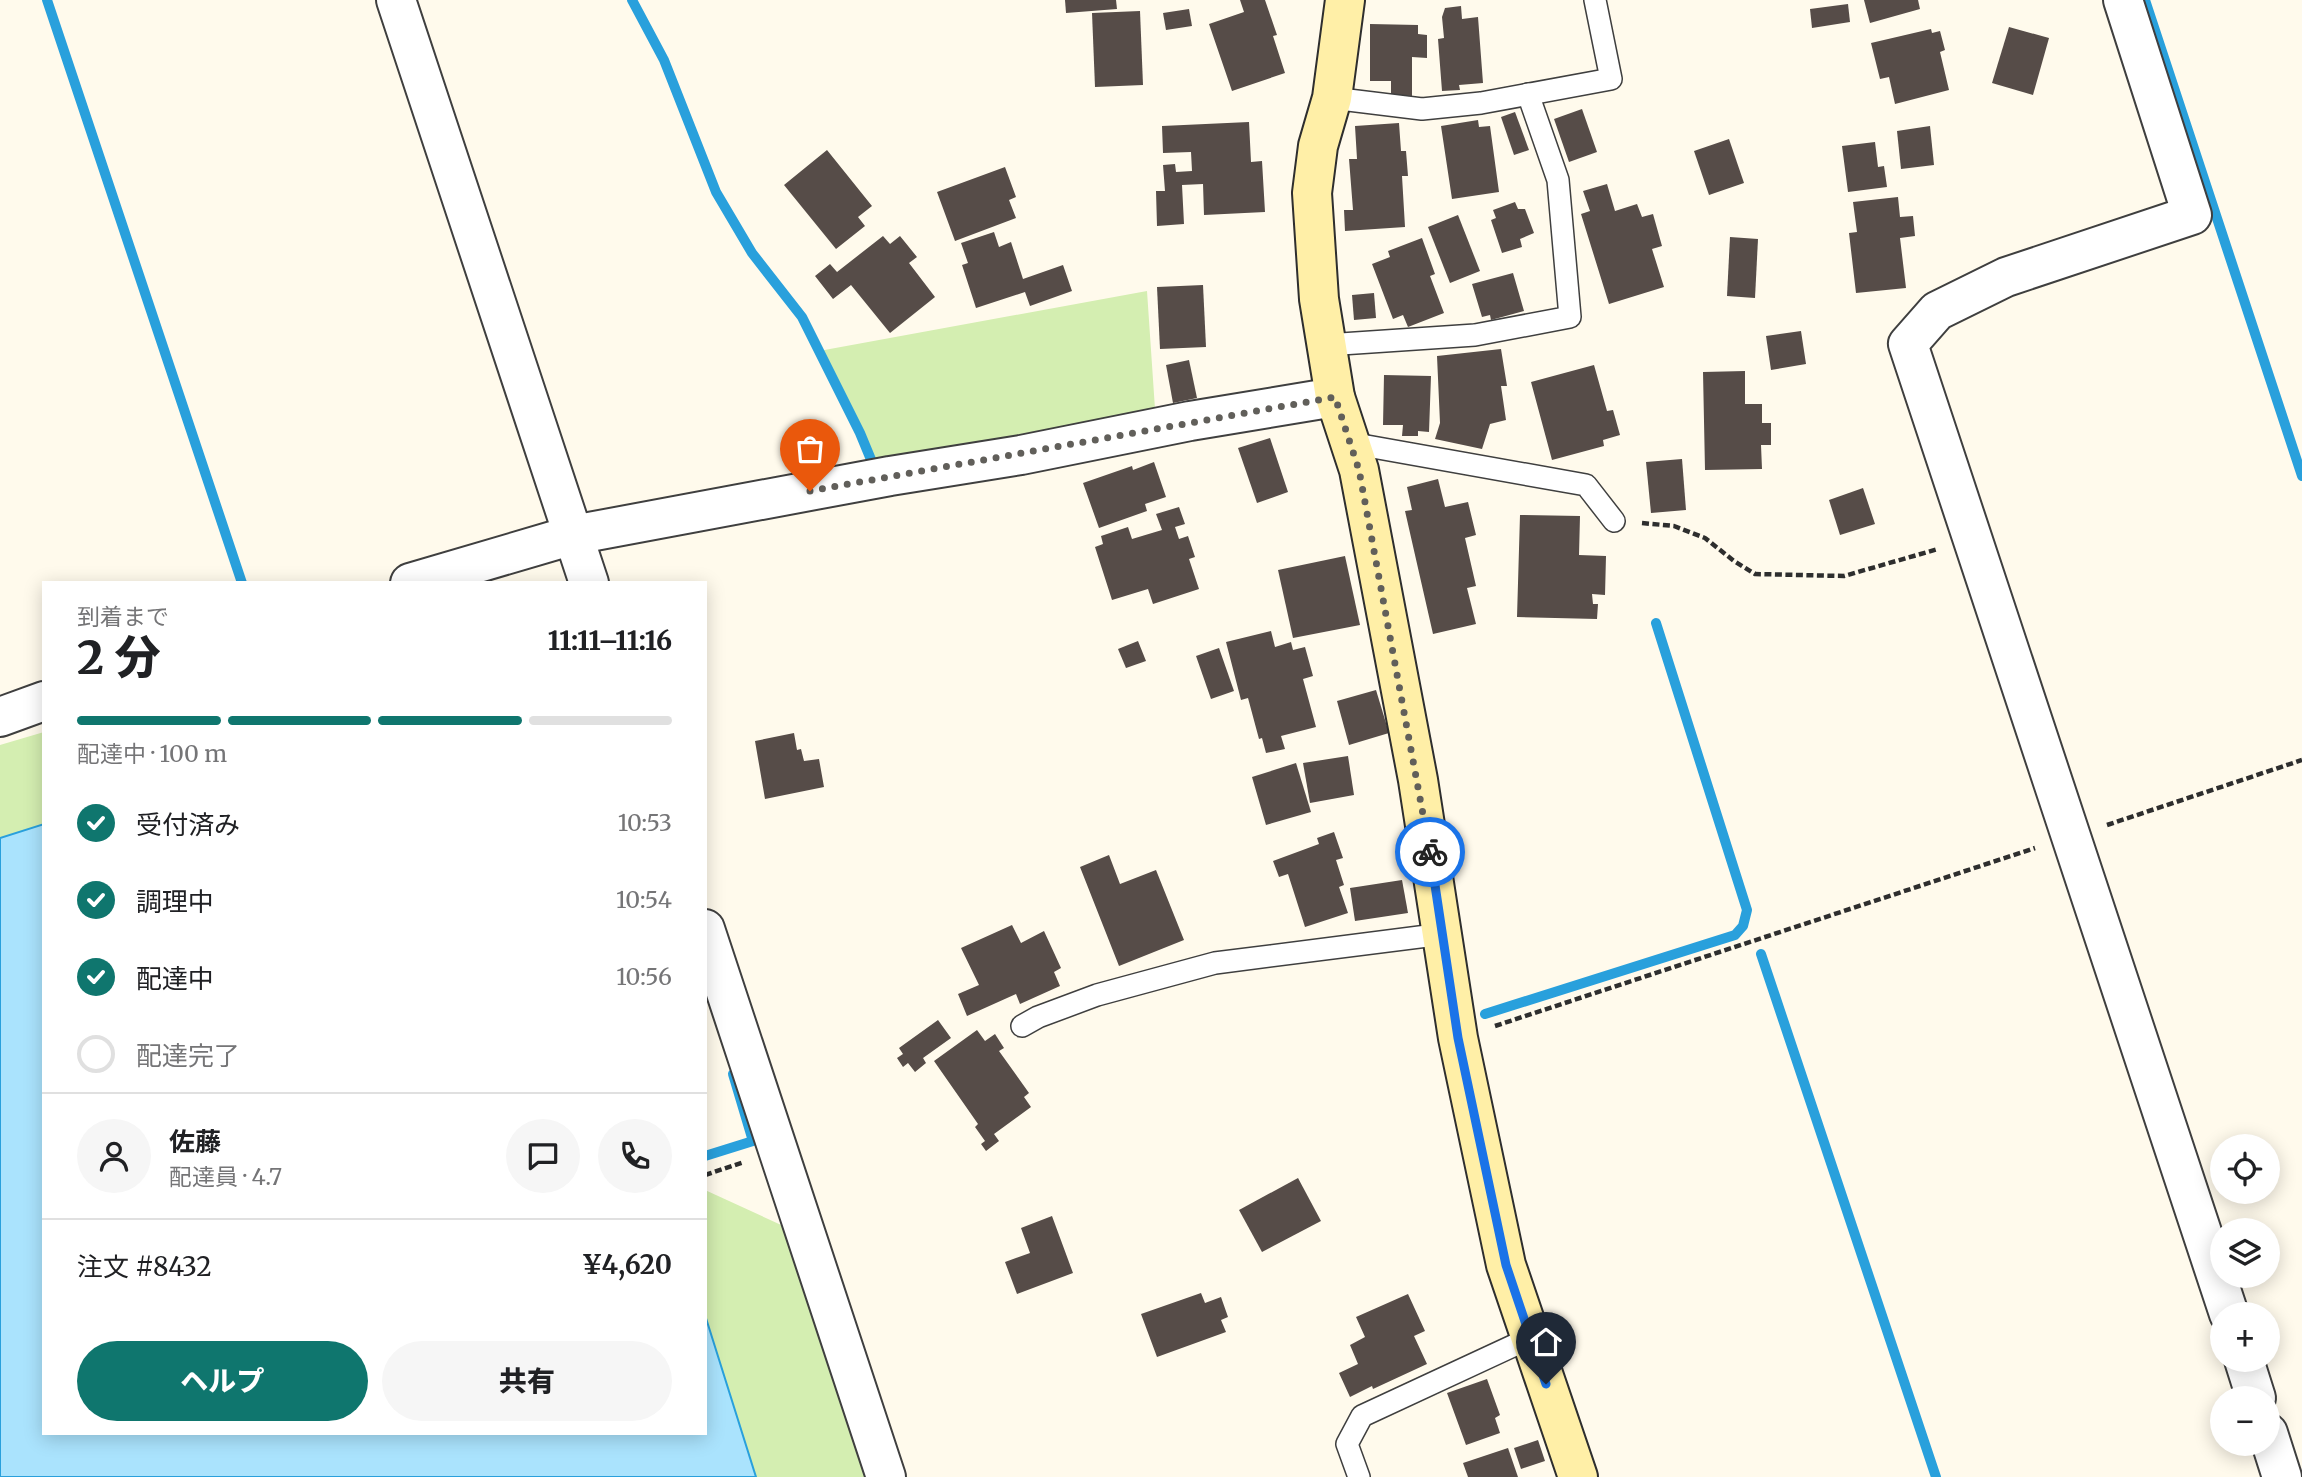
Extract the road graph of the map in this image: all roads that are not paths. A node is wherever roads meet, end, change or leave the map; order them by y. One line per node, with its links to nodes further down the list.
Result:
1 (397, 0): 11 (street)
2 (1345, 0): 6 (street)
3 (1595, 0): 5 (lane)
4 (2123, 0): 19 (street)
5 (1528, 94): 6 (lane); 7 (lane)
6 (1332, 98): 7 (street)
7 (1326, 345): 8 (street)
8 (1335, 397): 9 (street); 11 (street)
9 (1350, 443): 10 (lane); 16 (street)
10 (1614, 521)
11 (573, 535): 12 (street); 13 (street)
12 (417, 581)
13 (588, 581)
14 (42, 702): 15 (street)
15 (0, 717)
16 (1443, 934): 18 (lane); 20 (street)
17 (707, 935): 22 (street)
18 (1022, 1026)
19 (2225, 1302)
20 (1530, 1338): 23 (lane); 24 (street)
21 (2276, 1456): 25 (street)
22 (886, 1477)
23 (1359, 1477)
24 (1578, 1477)
25 (2283, 1477)

